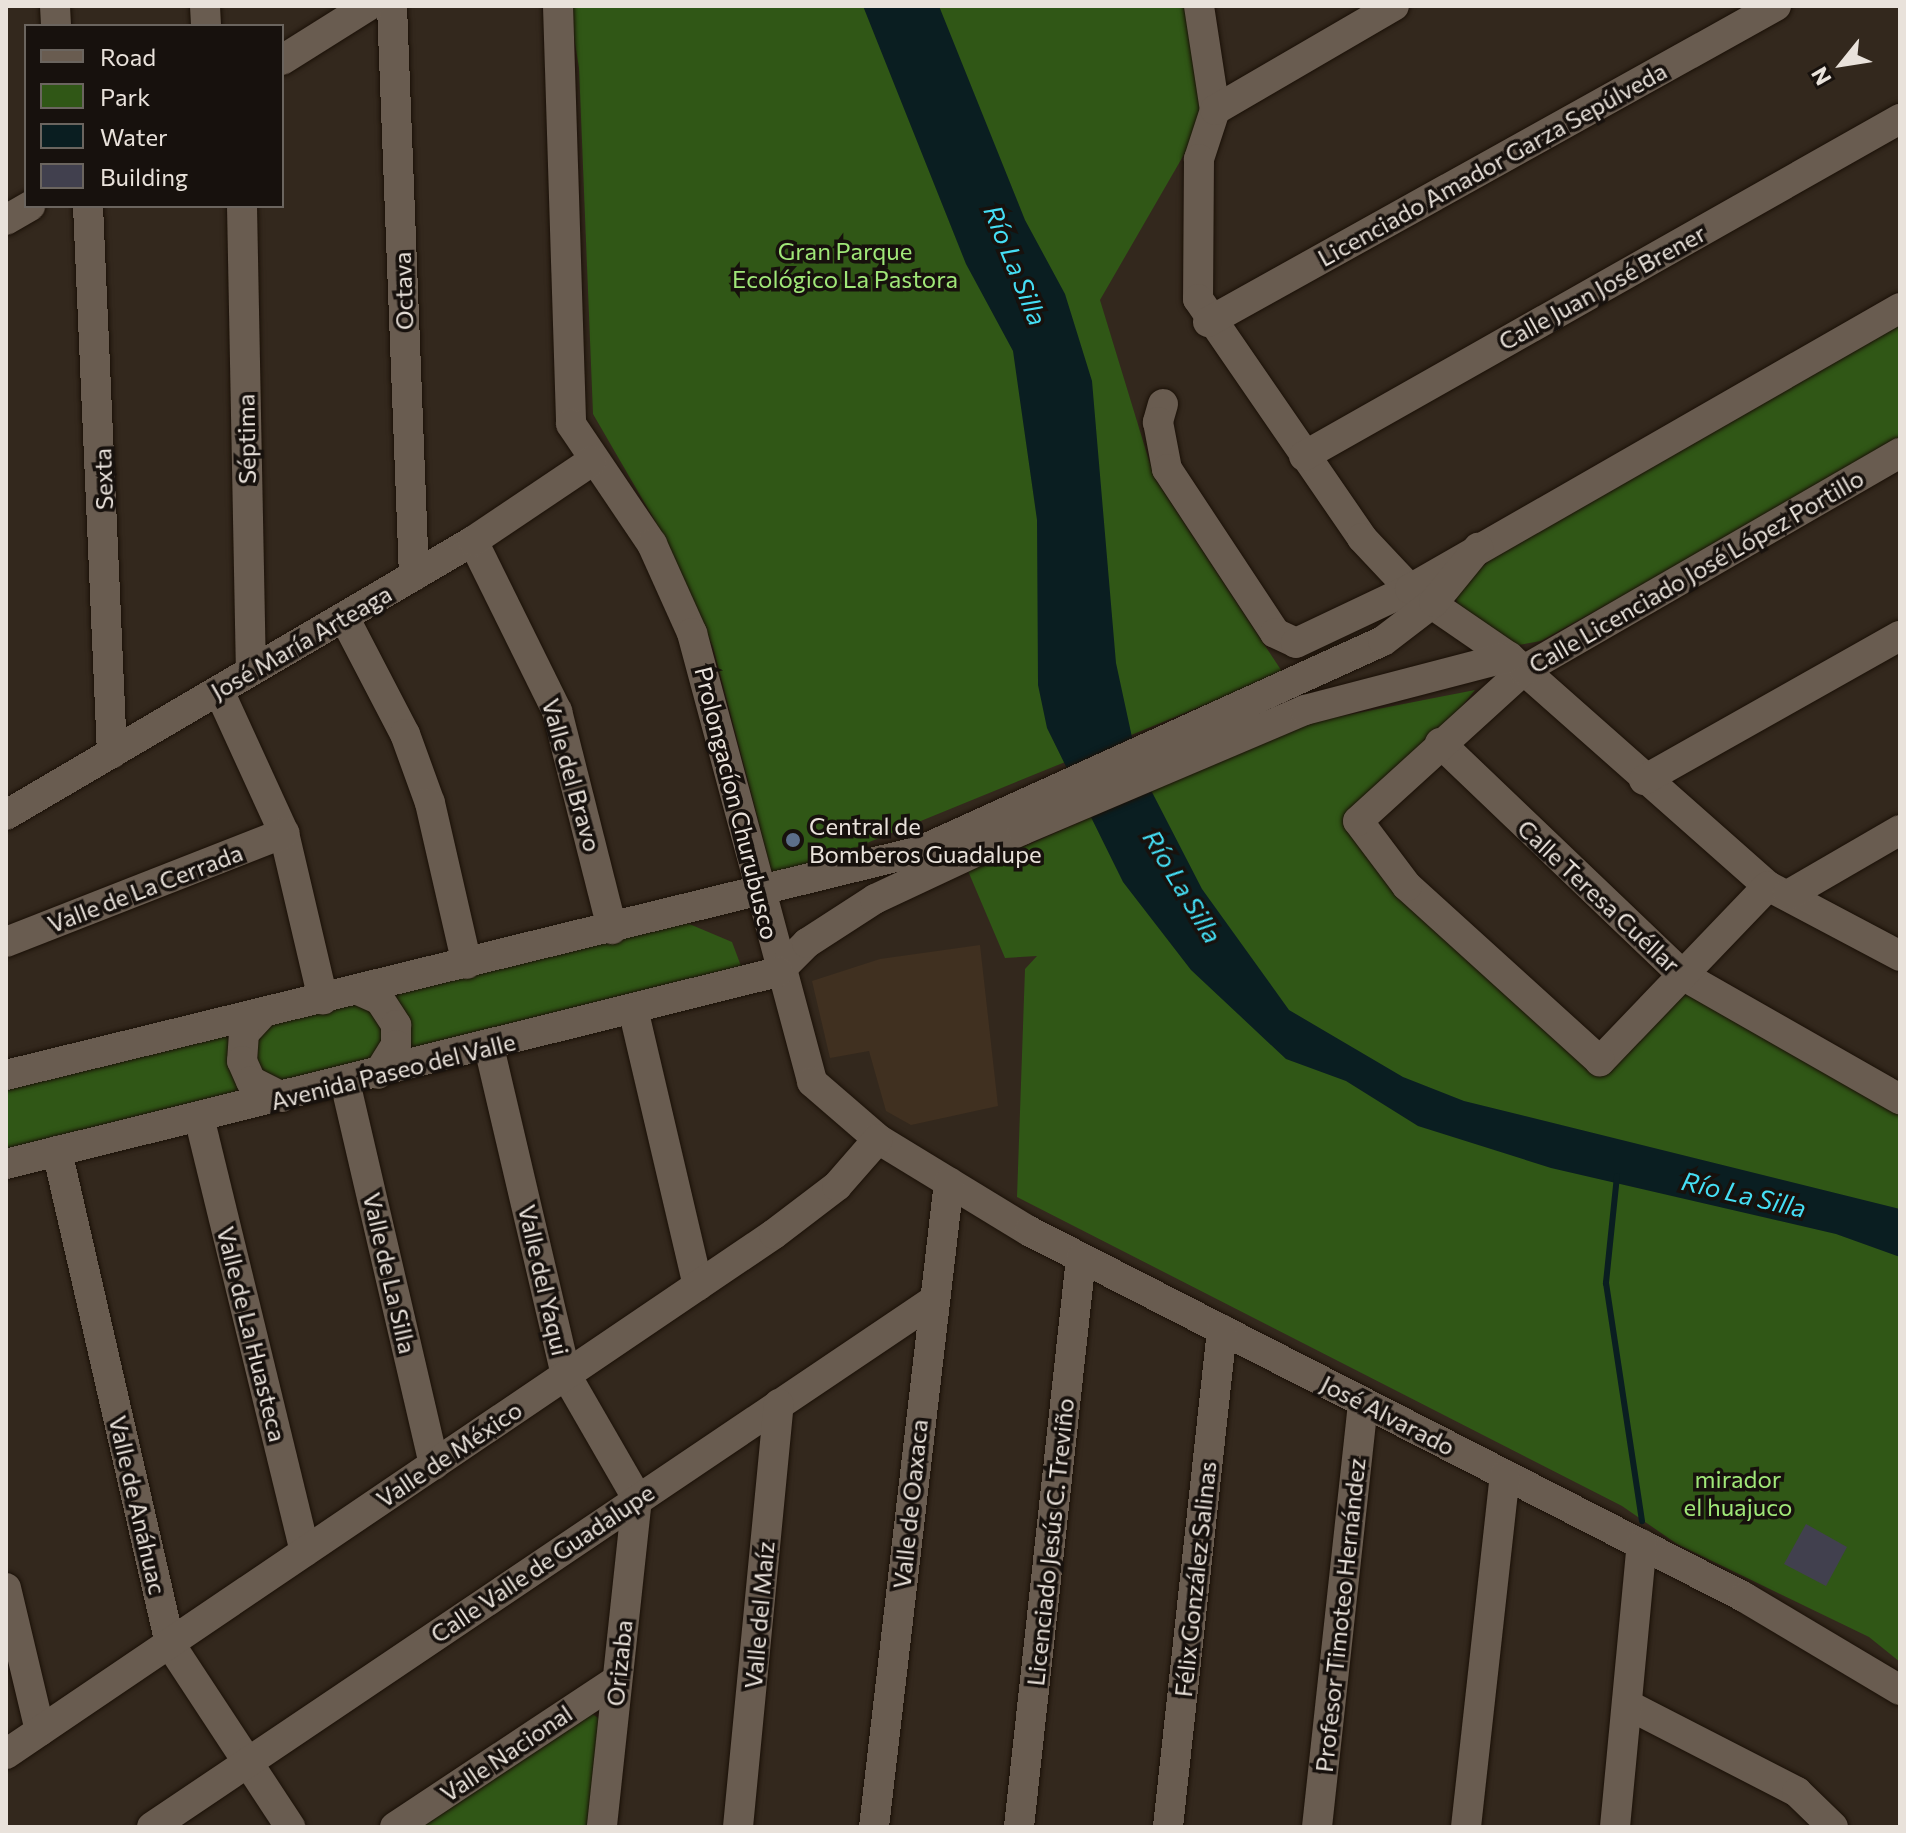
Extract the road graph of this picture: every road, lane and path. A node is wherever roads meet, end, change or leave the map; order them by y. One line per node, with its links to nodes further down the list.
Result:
1 (392, 6): 21 (street, Octava)
2 (558, 6): 19 (street)
3 (1394, 6): 8 (street)
4 (1776, 6): 15 (street, Licenciado Amador Garza Sepúlveda)
5 (358, 9): 7 (street)
6 (1207, 10): 8 (street)
7 (284, 59)
8 (1215, 110): 15 (street)
9 (1900, 119): 18 (street, Calle Juan José Brener)
10 (27, 208): 13 (street)
11 (88, 208): 30 (street, Sexta)
12 (242, 208): 26 (street, Séptima)
13 (6, 220)
14 (1900, 308): 22 (street, Calle Licenciado José López Portillo)
15 (1208, 322): 18 (street)
16 (1163, 404): 22 (street)
17 (1900, 453): 25 (street, Calle Licenciado José López Portillo)
18 (1304, 456): 22 (street)
19 (592, 461): 20 (street, José María Arteaga); 37 (street, Prolongacíon Churubusco)
20 (473, 541): 21 (street, José María Arteaga); 38 (street, Valle del Bravo)
21 (414, 576): 23 (street, José María Arteaga)
22 (1422, 595): 25 (street); 28 (street, Calle Licenciado José López Portillo)
23 (344, 617): 26 (street, José María Arteaga); 41 (street)
24 (1900, 636): 31 (street)
25 (1517, 663): 28 (street, Calle Licenciado José López Portillo); 29 (street, Calle Licenciado José López Portillo); 31 (street)
26 (251, 671): 27 (street, José María Arteaga)
27 (219, 691): 30 (street, José María Arteaga); 35 (street)
28 (1299, 698): 33 (street, Calle Licenciado José López Portillo)
29 (1440, 743): 43 (street, Calle Teresa Cuéllar); 43 (street, Calle Licenciado José López Portillo)
30 (112, 753): 32 (street, José María Arteaga)
31 (1644, 780): 36 (street)
32 (6, 815)
33 (1018, 820): 37 (street, Calle Licenciado José López Portillo); 42 (street, Calle Licenciado José López Portillo)
34 (1900, 830): 36 (street)
35 (284, 833): 39 (street, Valle de La Cerrada); 45 (street)
36 (1778, 891): 40 (street); 43 (street)
37 (763, 893): 38 (street); 42 (street, Prolongacíon Churubusco)
38 (612, 929): 41 (street)
39 (6, 942)
40 (1900, 956)
41 (467, 964): 44 (street)
42 (778, 972): 46 (street, Avenida Paseo del Valle); 55 (street, Prolongacíon Churubusco)
43 (1684, 976): 53 (street, Calle Teresa Cuéllar)
44 (358, 990): 45 (street); 49 (street)
45 (323, 999): 47 (street)
46 (634, 1013): 48 (street, Avenida Paseo del Valle); 60 (street)
47 (262, 1014): 50 (street); 52 (street)
48 (489, 1047): 49 (street, Avenida Paseo del Valle); 63 (street, Valle del Yaqui)
49 (378, 1074): 51 (street, Avenida Paseo del Valle)
50 (6, 1075)
51 (345, 1082): 52 (street, Avenida Paseo del Valle); 66 (street, Valle de La Silla)
52 (282, 1097): 54 (street, Avenida Paseo del Valle)
53 (1900, 1099)
54 (199, 1117): 56 (street, Avenida Paseo del Valle); 70 (street, Valle de La Huasteca)
55 (878, 1139): 58 (street, José Alvarado); 60 (street, Valle de México)
56 (57, 1151): 57 (street, Avenida Paseo del Valle); 72 (street, Valle de Anáhuac)
57 (6, 1164)
58 (949, 1182): 59 (street, José Alvarado); 61 (street, Valle de Oaxaca)
59 (1081, 1258): 62 (street, José Alvarado); 85 (street, Licenciado Jesús C. Treviño)
60 (698, 1286): 63 (street, Valle de México)
61 (933, 1301): 65 (street, Calle Valle de Guadalupe); 84 (street, Valle de Oaxaca)
62 (1222, 1330): 64 (street, José Alvarado); 86 (street, Félix González Salinas)
63 (566, 1375): 66 (street, Valle de México); 68 (street, Valle del Yaqui)
64 (1363, 1402): 67 (street, José Alvarado); 87 (street, Profesor Timoteo Hernández)
65 (779, 1404): 68 (street, Calle Valle de Guadalupe); 83 (street, Valle del Maíz)
66 (434, 1465): 70 (street, Valle de México)
67 (1505, 1475): 69 (street, José Alvarado); 88 (street)
68 (637, 1498): 73 (street, Orizaba); 78 (street, Calle Valle de Guadalupe)
69 (1642, 1544): 74 (street, José Alvarado); 75 (street)
70 (305, 1551): 72 (street, Valle de México)
71 (6, 1588): 76 (street)
72 (170, 1644): 76 (street, Valle de México); 78 (street, Valle de Anáhuac)
73 (617, 1680): 81 (street, Valle Nacional); 82 (street, Orizaba)
74 (1900, 1690)
75 (1628, 1705): 89 (street); 90 (street)
76 (40, 1731): 77 (street, Valle de México)
77 (6, 1754)
78 (247, 1763): 79 (street, Calle Valle de Guadalupe); 80 (street, Valle de Anáhuac)
79 (152, 1827)
80 (290, 1827)
81 (395, 1827)
82 (602, 1827)
83 (738, 1827)
84 (874, 1827)
85 (1019, 1827)
86 (1168, 1827)
87 (1317, 1827)
88 (1466, 1827)
89 (1615, 1827)
90 (1833, 1827)

